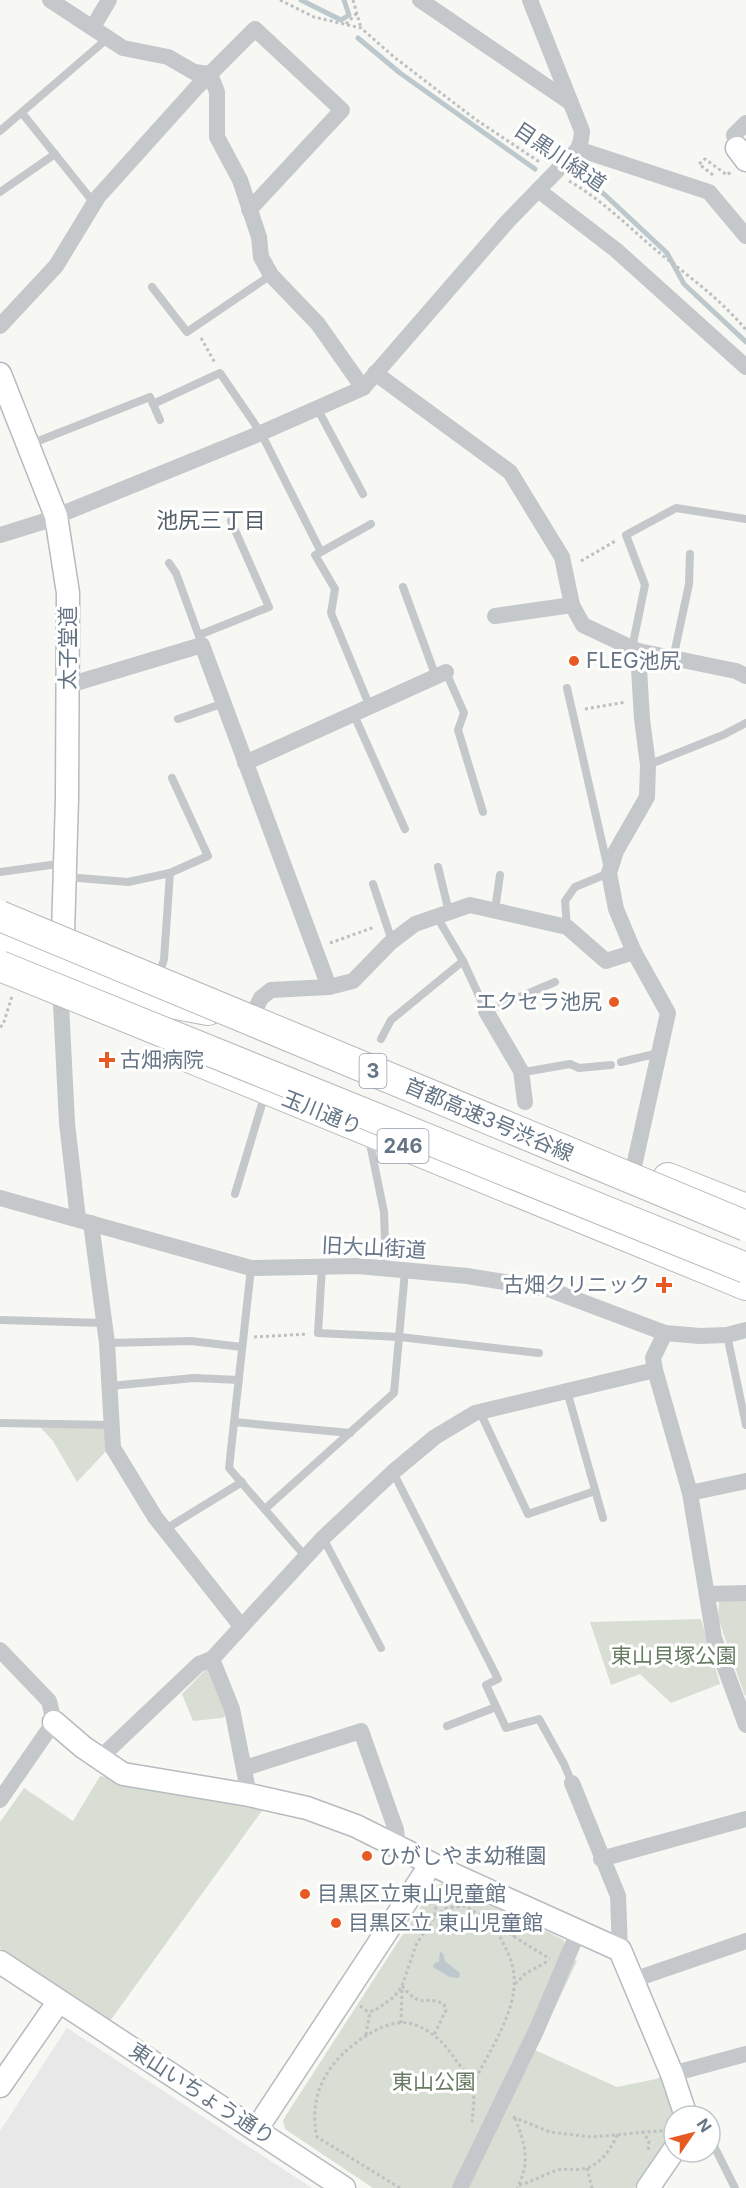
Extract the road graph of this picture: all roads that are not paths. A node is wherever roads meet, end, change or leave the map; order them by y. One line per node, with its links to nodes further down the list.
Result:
1 (50, 0): 5 (street)
2 (109, 0): 5 (street)
3 (420, 0): 8 (street)
4 (530, 0): 8 (street)
5 (93, 27): 6 (street)
6 (108, 38): 7 (street); 9 (lane)
7 (210, 74): 17 (street); 18 (street); 18 (street)
8 (571, 103): 12 (street)
9 (22, 113): 11 (lane); 13 (lane)
10 (746, 123): 14 (street)
11 (0, 131)
12 (578, 148): 15 (street); 19 (street)
13 (55, 154): 16 (lane); 17 (lane)
14 (739, 159)
15 (538, 190): 23 (street); 24 (street)
16 (0, 192)
17 (94, 203): 22 (street)
18 (249, 210): 20 (street)
19 (746, 236)
20 (271, 275): 21 (lane); 26 (street)
21 (152, 287)
22 (0, 326)
23 (746, 367)
24 (375, 373): 26 (street); 42 (street)
25 (0, 374): 31 (street, 太子堂道)
26 (363, 388): 28 (street)
27 (153, 404): 29 (lane); 30 (lane); 31 (lane)
28 (316, 408): 30 (street); 32 (lane)
29 (160, 420)
30 (261, 433): 33 (street); 38 (lane)
31 (28, 445): 33 (street, 太子堂道)
32 (363, 494)
33 (56, 516): 37 (street); 49 (street, 太子堂道)
34 (746, 519): 45 (lane)
35 (231, 521): 44 (lane)
36 (371, 525): 38 (lane)
37 (0, 535)
38 (321, 552): 52 (lane)
39 (690, 554): 46 (lane)
40 (169, 563): 44 (lane)
41 (403, 587): 47 (lane)
42 (572, 605): 43 (street); 45 (street)
43 (495, 616)
44 (200, 640): 49 (street); 51 (street)
45 (635, 650): 46 (street); 57 (street)
46 (673, 659): 48 (street)
47 (441, 675): 52 (street); 59 (lane)
48 (746, 676)
49 (69, 685): 62 (street, 太子堂道)
50 (567, 688): 65 (lane)
51 (224, 703): 54 (lane); 56 (street)
52 (370, 708): 53 (street)
53 (354, 715): 56 (street); 60 (lane)
54 (178, 719)
55 (746, 723): 57 (lane)
56 (245, 763): 81 (street)
57 (648, 765): 65 (street)
58 (172, 778): 64 (lane)
59 (483, 812)
60 (405, 829)
61 (438, 867): 70 (lane)
62 (65, 870): 63 (lane); 64 (lane); 73 (street, 太子堂道)
63 (0, 872)
64 (170, 873): 79 (lane)
65 (609, 873): 72 (lane); 76 (street)
66 (500, 875): 69 (lane)
67 (373, 884): 74 (lane)
68 (0, 908): 73 (highway)
69 (495, 910): 70 (street); 72 (street)
70 (443, 915): 74 (street); 77 (lane)
71 (0, 916): 100 (highway, 首都高速3号渋谷線 / 3, bridge)
72 (567, 927): 76 (street)
73 (63, 933): 79 (highway)
74 (392, 941): 81 (street)
75 (0, 942): 86 (highway)
76 (634, 952): 88 (street)
77 (463, 961): 84 (lane); 87 (lane)
78 (0, 964): 101 (highway, bridge); 104 (highway, 首都高速3号渋谷線 / 3, bridge)
79 (160, 973): 85 (highway)
80 (555, 982): 84 (lane)
81 (328, 987): 85 (street)
82 (6, 988): 83 (highway, 玉川通り / 246)
83 (61, 1004): 92 (highway, 玉川通り / 246); 99 (street)
84 (486, 1011): 91 (street)
85 (254, 1012): 86 (highway)
86 (288, 1026): 95 (highway)
87 (381, 1039)
88 (660, 1053): 89 (lane); 95 (street)
89 (621, 1062)
90 (611, 1065): 91 (lane)
91 (521, 1071): 93 (street)
92 (266, 1091): 94 (highway, 玉川通り / 246); 96 (lane)
93 (525, 1102)
94 (368, 1132): 105 (lane); 107 (highway, 玉川通り / 246)
95 (634, 1166): 98 (highway)
96 (235, 1194)
97 (0, 1198): 99 (street, 旧大山街道)
98 (746, 1209)
99 (84, 1221): 103 (street, 旧大山街道); 109 (street)
100 (746, 1226)
101 (746, 1251)
102 (322, 1266): 103 (street, 旧大山街道); 105 (street, 旧大山街道); 113 (lane)
103 (251, 1268): 115 (lane)
104 (746, 1268)
105 (386, 1269): 106 (street, 旧大山街道)
106 (405, 1271): 111 (street, 旧大山街道); 113 (lane)
107 (746, 1285)
108 (0, 1320): 109 (lane)
109 (104, 1323): 114 (street)
110 (746, 1330): 112 (street, 旧大山街道)
111 (665, 1333): 112 (street, 旧大山街道); 117 (street)
112 (727, 1335): 125 (lane)
113 (400, 1337): 116 (lane); 126 (lane)
114 (107, 1343): 115 (lane); 119 (street)
115 (243, 1343): 118 (lane)
116 (539, 1353)
117 (655, 1370): 120 (street); 131 (street)
118 (239, 1380): 119 (lane); 122 (lane)
119 (110, 1386): 124 (street)
120 (567, 1391): 121 (street); 130 (lane)
121 (480, 1412): 127 (street); 130 (lane)
122 (234, 1422): 126 (lane); 129 (lane)
123 (0, 1423): 124 (lane)
124 (112, 1425): 134 (street)
125 (746, 1425)
126 (350, 1433): 132 (lane)
127 (393, 1472): 135 (street); 143 (lane)
128 (746, 1481): 131 (street)
129 (242, 1482): 132 (lane); 134 (lane)
130 (595, 1491): 133 (lane)
131 (690, 1493): 138 (street)
132 (265, 1509): 136 (lane)
133 (603, 1518)
134 (164, 1530): 139 (street)
135 (323, 1538): 136 (street); 140 (lane)
136 (305, 1556): 139 (street)
137 (746, 1593): 138 (street)
138 (708, 1594): 145 (street)
139 (241, 1626): 142 (street)
140 (381, 1647)
141 (0, 1650): 144 (street)
142 (212, 1659): 147 (street); 148 (street)
143 (496, 1707): 146 (lane); 149 (lane)
144 (54, 1722): 147 (street); 151 (street)
145 (746, 1725)
146 (447, 1726)
147 (100, 1758): 150 (street)
148 (245, 1768): 150 (street); 153 (street)
149 (572, 1783): 154 (street)
150 (249, 1795): 153 (street)
151 (0, 1800)
152 (746, 1819): 154 (street)
153 (398, 1847): 155 (street)
154 (601, 1859): 158 (street)
155 (431, 1864): 156 (street); 166 (street)
156 (578, 1932): 158 (street); 170 (street)
157 (746, 1941): 160 (street)
158 (620, 1950): 160 (street)
159 (0, 1962): 161 (street, 東山いちょう通り)
160 (633, 1980): 163 (street)
161 (59, 2001): 164 (street); 166 (street, 東山いちょう通り)
162 (746, 2054): 163 (street)
163 (672, 2074): 165 (street)
164 (0, 2086)
165 (682, 2104)
166 (256, 2130): 169 (street, 東山いちょう通り)
167 (722, 2162): 172 (lane)
168 (664, 2164): 171 (street)
169 (344, 2188)
170 (460, 2188)
171 (648, 2188)
172 (735, 2188)

